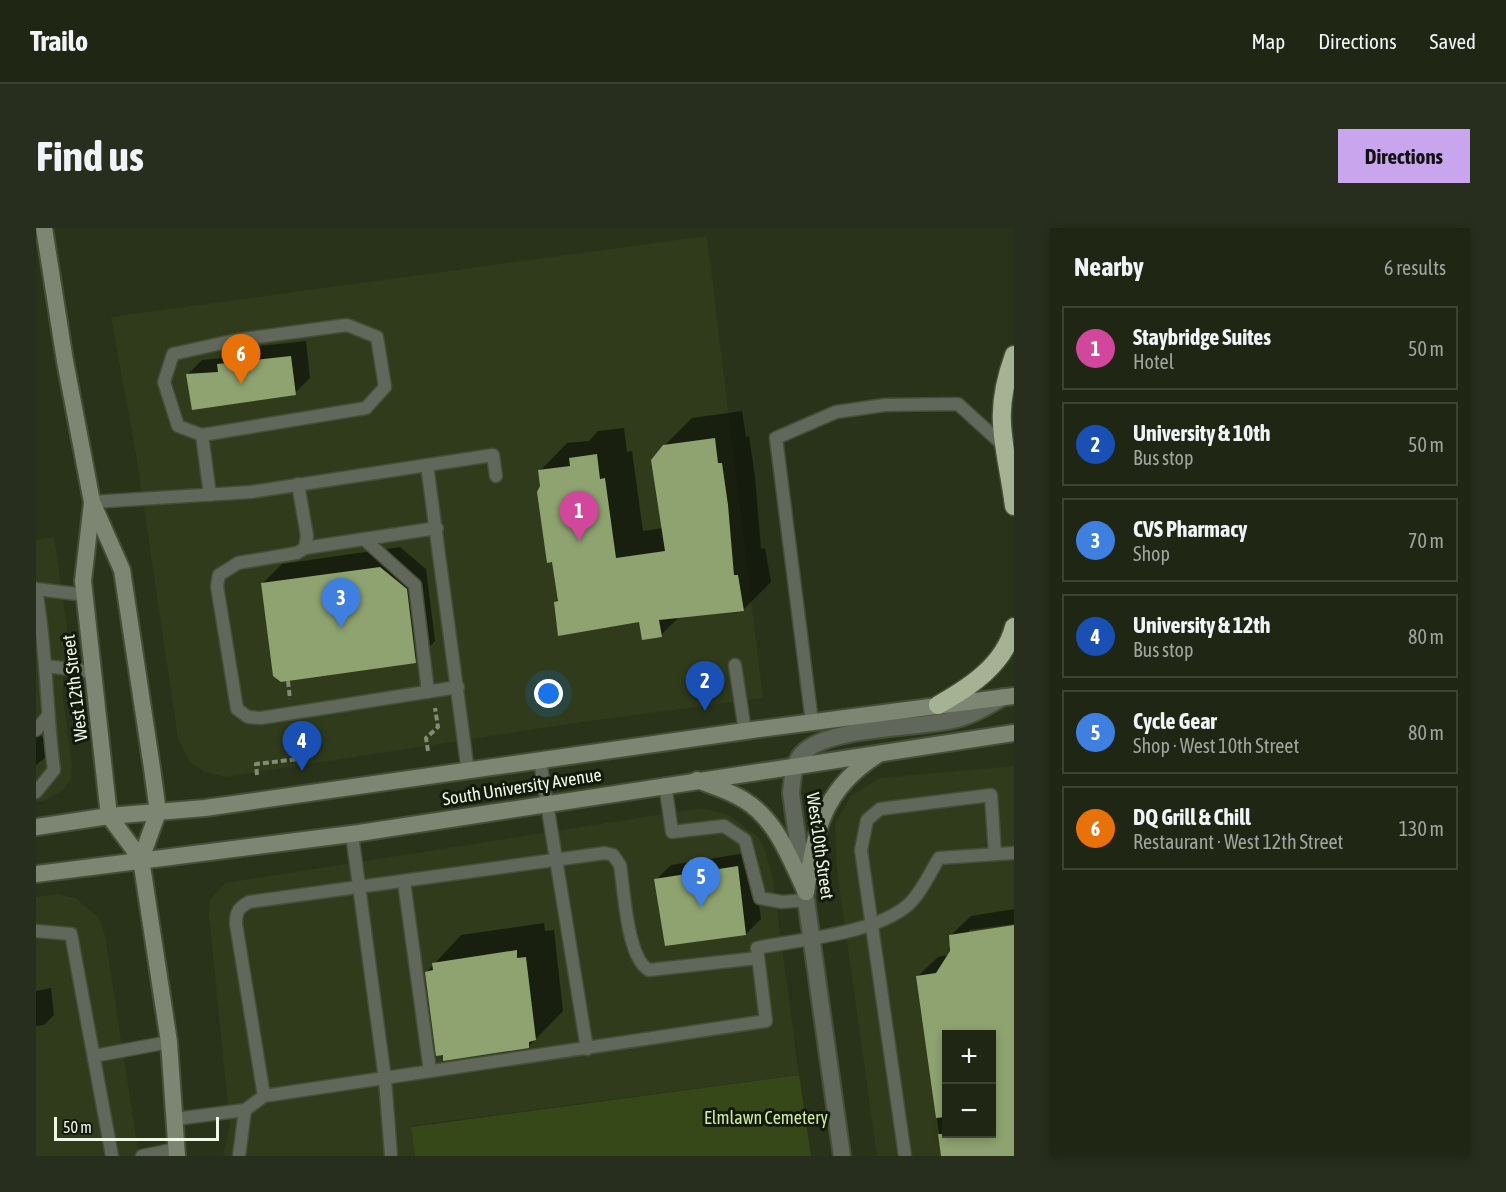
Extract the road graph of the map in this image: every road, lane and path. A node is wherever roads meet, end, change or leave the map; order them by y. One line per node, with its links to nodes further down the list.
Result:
1 (42, 240): 9 (main road, West 12th Street)
2 (1014, 355): 4 (highway)
3 (202, 435): 3 (lane); 8 (lane)
4 (1002, 444): 10 (highway); 29 (lane)
5 (427, 465): 6 (lane); 7 (lane); 11 (lane)
6 (496, 476)
7 (298, 484): 8 (lane); 13 (lane)
8 (210, 495): 9 (lane)
9 (92, 502): 14 (main road, West 12th Street); 44 (main road, West 12th Street)
10 (1014, 506)
11 (437, 528): 12 (lane); 21 (lane)
12 (364, 539): 13 (lane); 23 (lane)
13 (305, 548): 23 (lane)
14 (85, 595): 15 (lane); 19 (main road, West 12th Street)
15 (36, 596): 18 (lane)
16 (1014, 627): 26 (highway)
17 (735, 665): 32 (lane)
18 (46, 666): 19 (lane); 22 (lane)
19 (93, 672): 45 (main road, West 12th Street)
20 (288, 681): 25 (path)
21 (458, 687): 23 (lane); 38 (lane)
22 (41, 688): 28 (lane)
23 (428, 692)
24 (1008, 696): 26 (main road, South University Avenue); 37 (street)
25 (290, 700)
26 (938, 705): 29 (main road, South University Avenue)
27 (435, 708): 34 (path)
28 (47, 717): 31 (lane); 42 (lane)
29 (812, 722): 32 (main road, South University Avenue)
30 (295, 725): 39 (path)
31 (36, 730)
32 (745, 730): 36 (main road, South University Avenue)
33 (1014, 733): 35 (main road, South University Avenue)
34 (428, 751)
35 (883, 752): 37 (main road, South University Avenue); 55 (main road)
36 (540, 761): 38 (main road, South University Avenue); 43 (lane)
37 (794, 766): 40 (main road, South University Avenue); 55 (street, West 10th Street)
38 (468, 772): 44 (main road, South University Avenue)
39 (257, 776)
40 (696, 780): 41 (main road, South University Avenue); 55 (main road)
41 (665, 784): 43 (main road, South University Avenue); 55 (lane)
42 (36, 792)
43 (547, 803): 47 (main road, South University Avenue); 51 (lane)
44 (158, 812): 45 (main road, South University Avenue); 50 (main road, West 12th Street)
45 (109, 816): 46 (main road, South University Avenue); 50 (main road, West 12th Street)
46 (36, 827)
47 (352, 834): 50 (main road, South University Avenue); 54 (lane)
48 (1014, 852): 49 (lane)
49 (995, 854): 56 (lane); 56 (lane)
50 (141, 859): 52 (main road, South University Avenue); 60 (main road, West 12th Street)
51 (558, 860): 53 (lane); 59 (lane); 61 (lane)
52 (36, 874)
53 (404, 882): 54 (lane); 63 (lane)
54 (360, 888): 64 (lane); 65 (lane)
55 (806, 896): 58 (street, West 10th Street)
56 (873, 924): 58 (lane); 74 (lane)
57 (36, 931): 62 (lane)
58 (812, 937): 59 (lane); 73 (street, West 10th Street)
59 (758, 958): 61 (lane)
60 (169, 1042): 62 (lane); 67 (main road, West 12th Street)
61 (587, 1049): 63 (lane)
62 (94, 1056): 69 (lane)
63 (430, 1071): 64 (lane)
64 (385, 1079): 65 (lane); 72 (lane)
65 (264, 1096): 66 (lane)
66 (245, 1110): 67 (lane); 71 (lane)
67 (175, 1119): 68 (main road, West 12th Street)
68 (177, 1153): 70 (lane)
69 (112, 1156)
70 (142, 1156)
71 (239, 1156)
72 (391, 1156)
73 (842, 1156)
74 (905, 1156)

